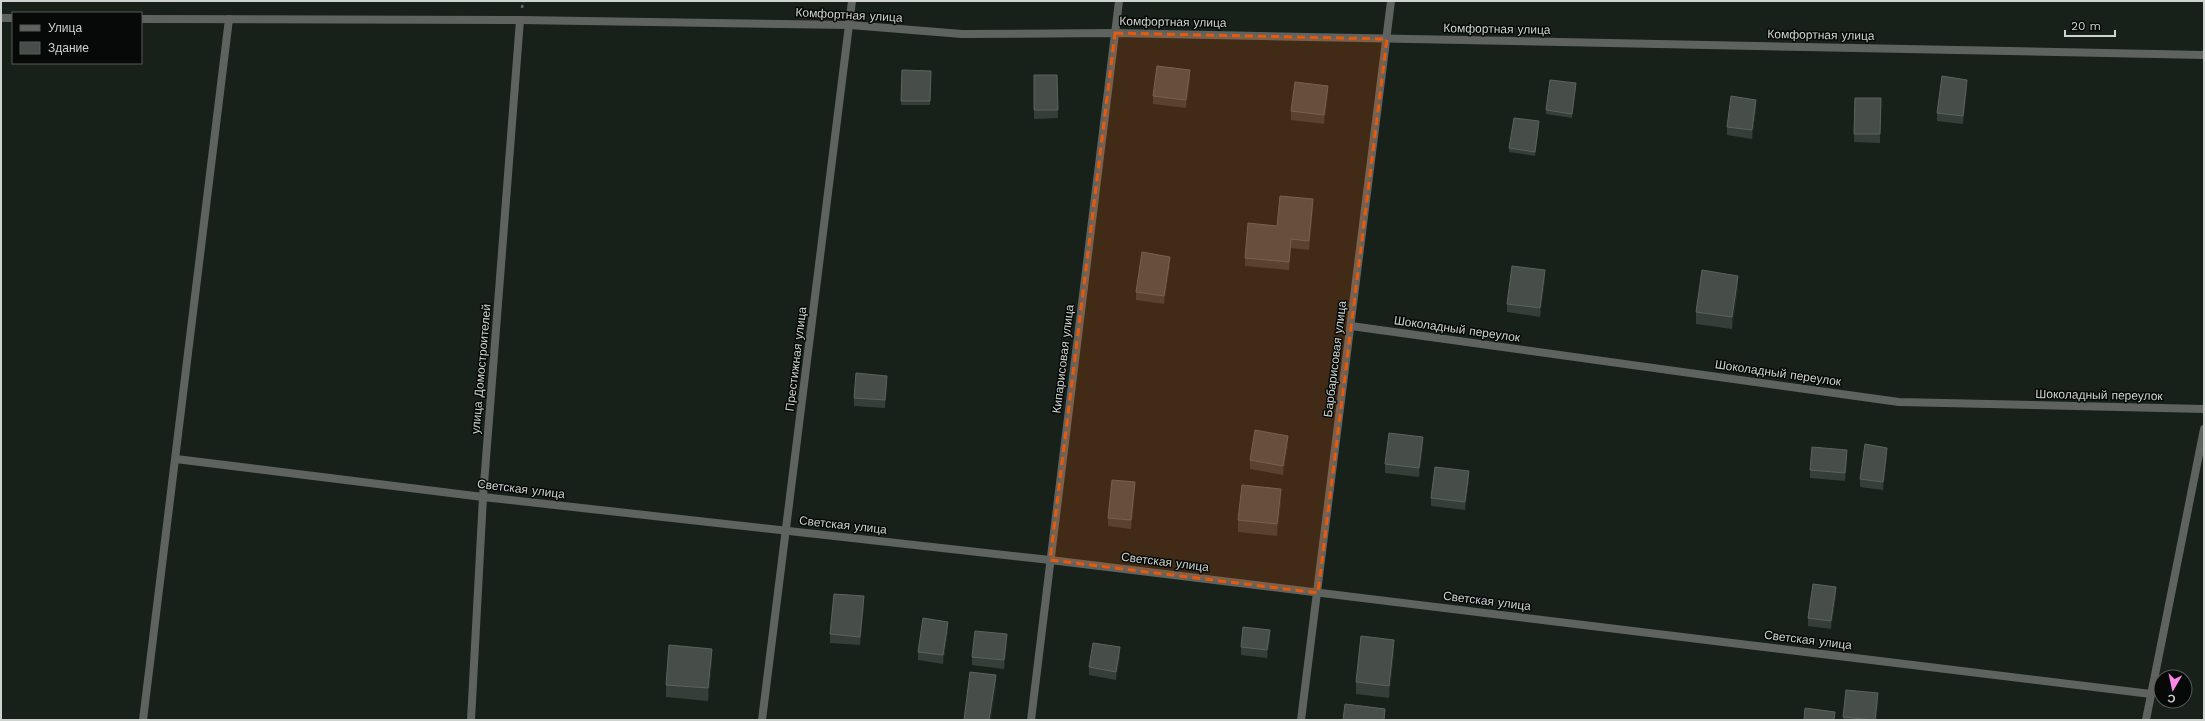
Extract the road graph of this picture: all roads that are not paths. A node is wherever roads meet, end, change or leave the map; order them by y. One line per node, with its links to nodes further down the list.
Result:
1 (852, 1): 9 (street, Престижная улица)
2 (1119, 1): 10 (street, Кипарисовая улица)
3 (1391, 1): 11 (street, Барбарисовая улица)
4 (1, 18): 5 (street)
5 (12, 18)
6 (142, 19): 7 (street, Комфортная улица)
7 (229, 19): 8 (street, Комфортная улица); 16 (street)
8 (520, 20): 9 (street, Комфортная улица); 17 (street, улица Домостроителей)
9 (850, 25): 10 (street, Комфортная улица); 18 (street, Престижная улица)
10 (1115, 33): 11 (street, Комфортная улица); 19 (street, Кипарисовая улица)
11 (1387, 39): 12 (street, Комфортная улица); 13 (street, Барбарисовая улица)
12 (2204, 55)
13 (1351, 326): 14 (street, Шоколадный переулок); 20 (street, Барбарисовая улица)
14 (2204, 409)
15 (2204, 429): 21 (street)
16 (176, 459): 17 (street, Светская улица); 22 (street)
17 (483, 497): 18 (street, Светская улица); 23 (street, улица Домостроителей)
18 (786, 531): 19 (street, Светская улица); 24 (street, Престижная улица)
19 (1050, 560): 20 (street, Светская улица); 25 (street, Кипарисовая улица)
20 (1318, 593): 21 (street, Светская улица); 26 (street, Барбарисовая улица)
21 (2151, 694): 27 (street)
22 (143, 720)
23 (471, 720)
24 (762, 720)
25 (1031, 720)
26 (1301, 720)
27 (2146, 720)

